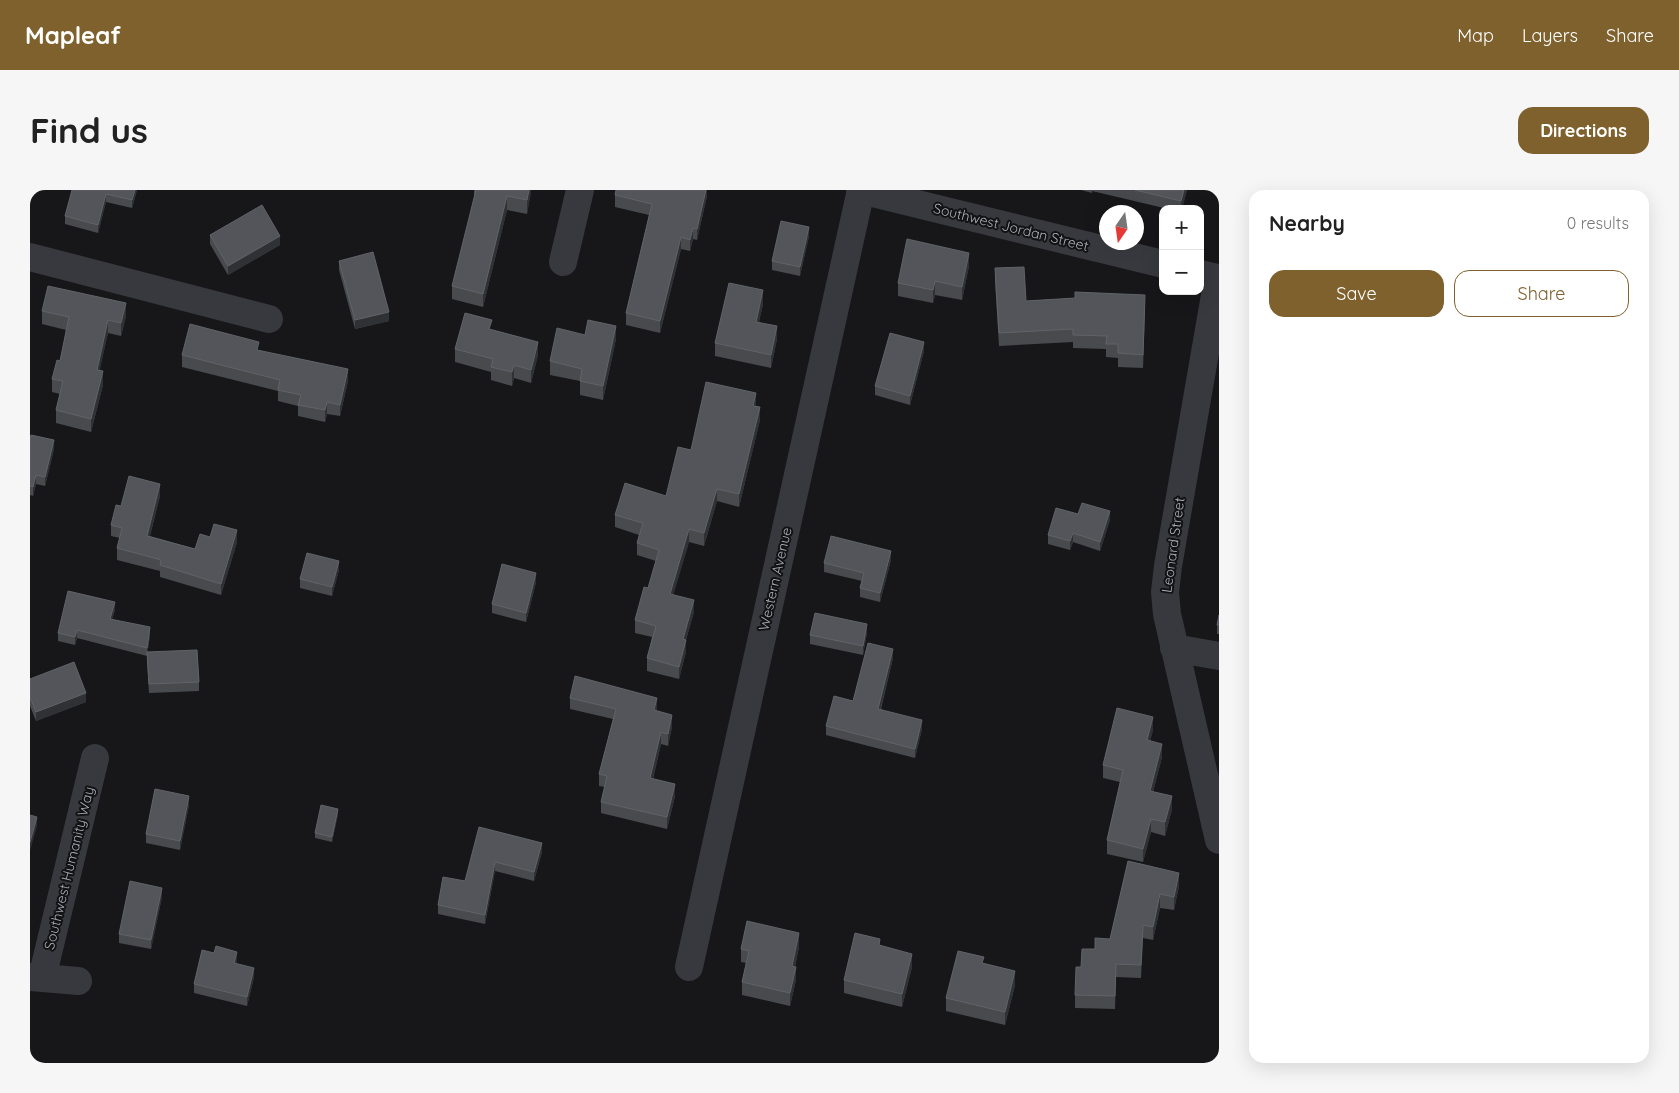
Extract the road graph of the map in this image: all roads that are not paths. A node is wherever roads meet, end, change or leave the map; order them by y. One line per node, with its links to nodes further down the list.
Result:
1 (580, 190): 4 (street)
2 (860, 190): 5 (street, Southwest Jordan Street); 12 (street, Western Avenue)
3 (30, 256): 7 (street)
4 (563, 262)
5 (1159, 263)
6 (1209, 276): 8 (street, Leonard Street)
7 (269, 319)
8 (1174, 648): 9 (street); 11 (street, Leonard Street)
9 (1219, 656)
10 (95, 758): 13 (street, Southwest Humanity Way)
11 (1219, 840)
12 (689, 967)
13 (36, 978): 14 (street)
14 (78, 981)

